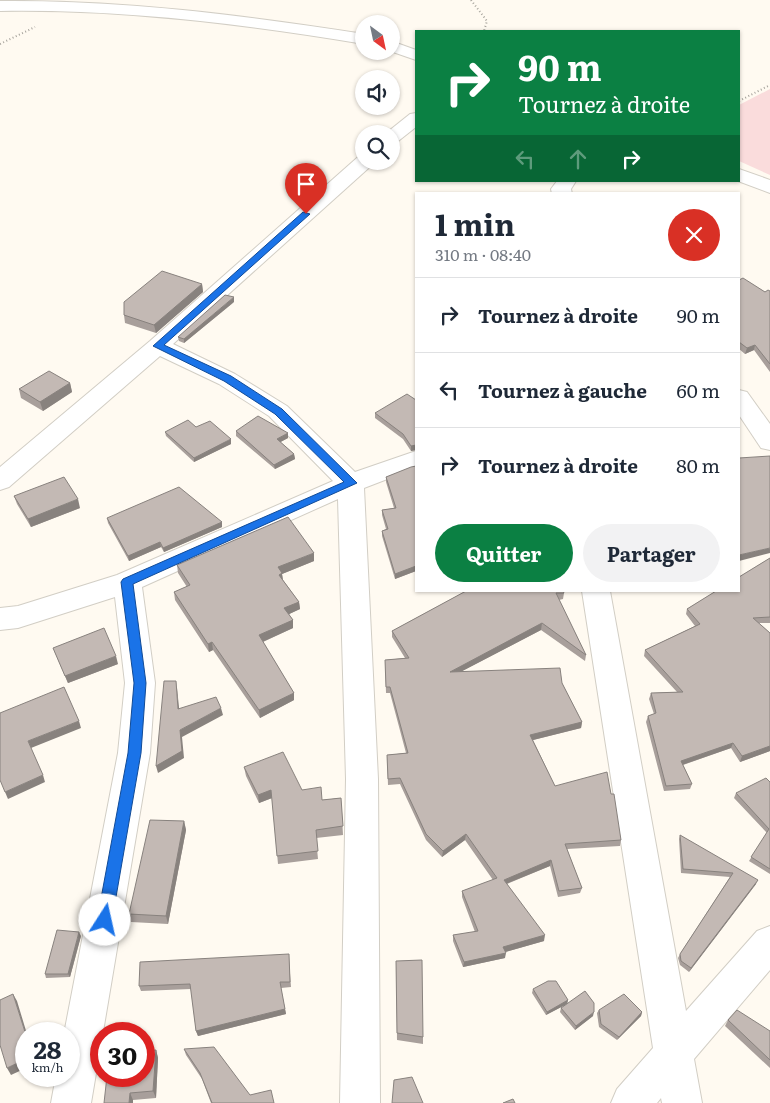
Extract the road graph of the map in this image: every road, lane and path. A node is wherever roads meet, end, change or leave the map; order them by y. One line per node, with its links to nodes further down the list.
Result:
1 (471, 0): 4 (path)
2 (62, 2): 3 (street); 5 (street)
3 (0, 6)
4 (484, 30)
5 (355, 38)
6 (400, 49): 7 (street)
7 (415, 55)
8 (770, 85): 9 (path)
9 (740, 100)
10 (415, 119): 11 (street)
11 (400, 131)
12 (355, 170): 15 (street)
13 (740, 175): 14 (street)
14 (770, 187)
15 (158, 346): 19 (street); 20 (street)
16 (740, 399): 17 (street)
17 (770, 442)
18 (415, 459): 20 (street)
19 (0, 481)
20 (351, 483): 21 (street); 27 (street)
21 (127, 582): 23 (street); 26 (street)
22 (596, 592): 25 (street)
23 (0, 619)
24 (770, 943): 25 (street)
25 (673, 1052): 28 (street); 29 (street)
26 (71, 1103)
27 (360, 1103)
28 (631, 1103)
29 (682, 1103)

